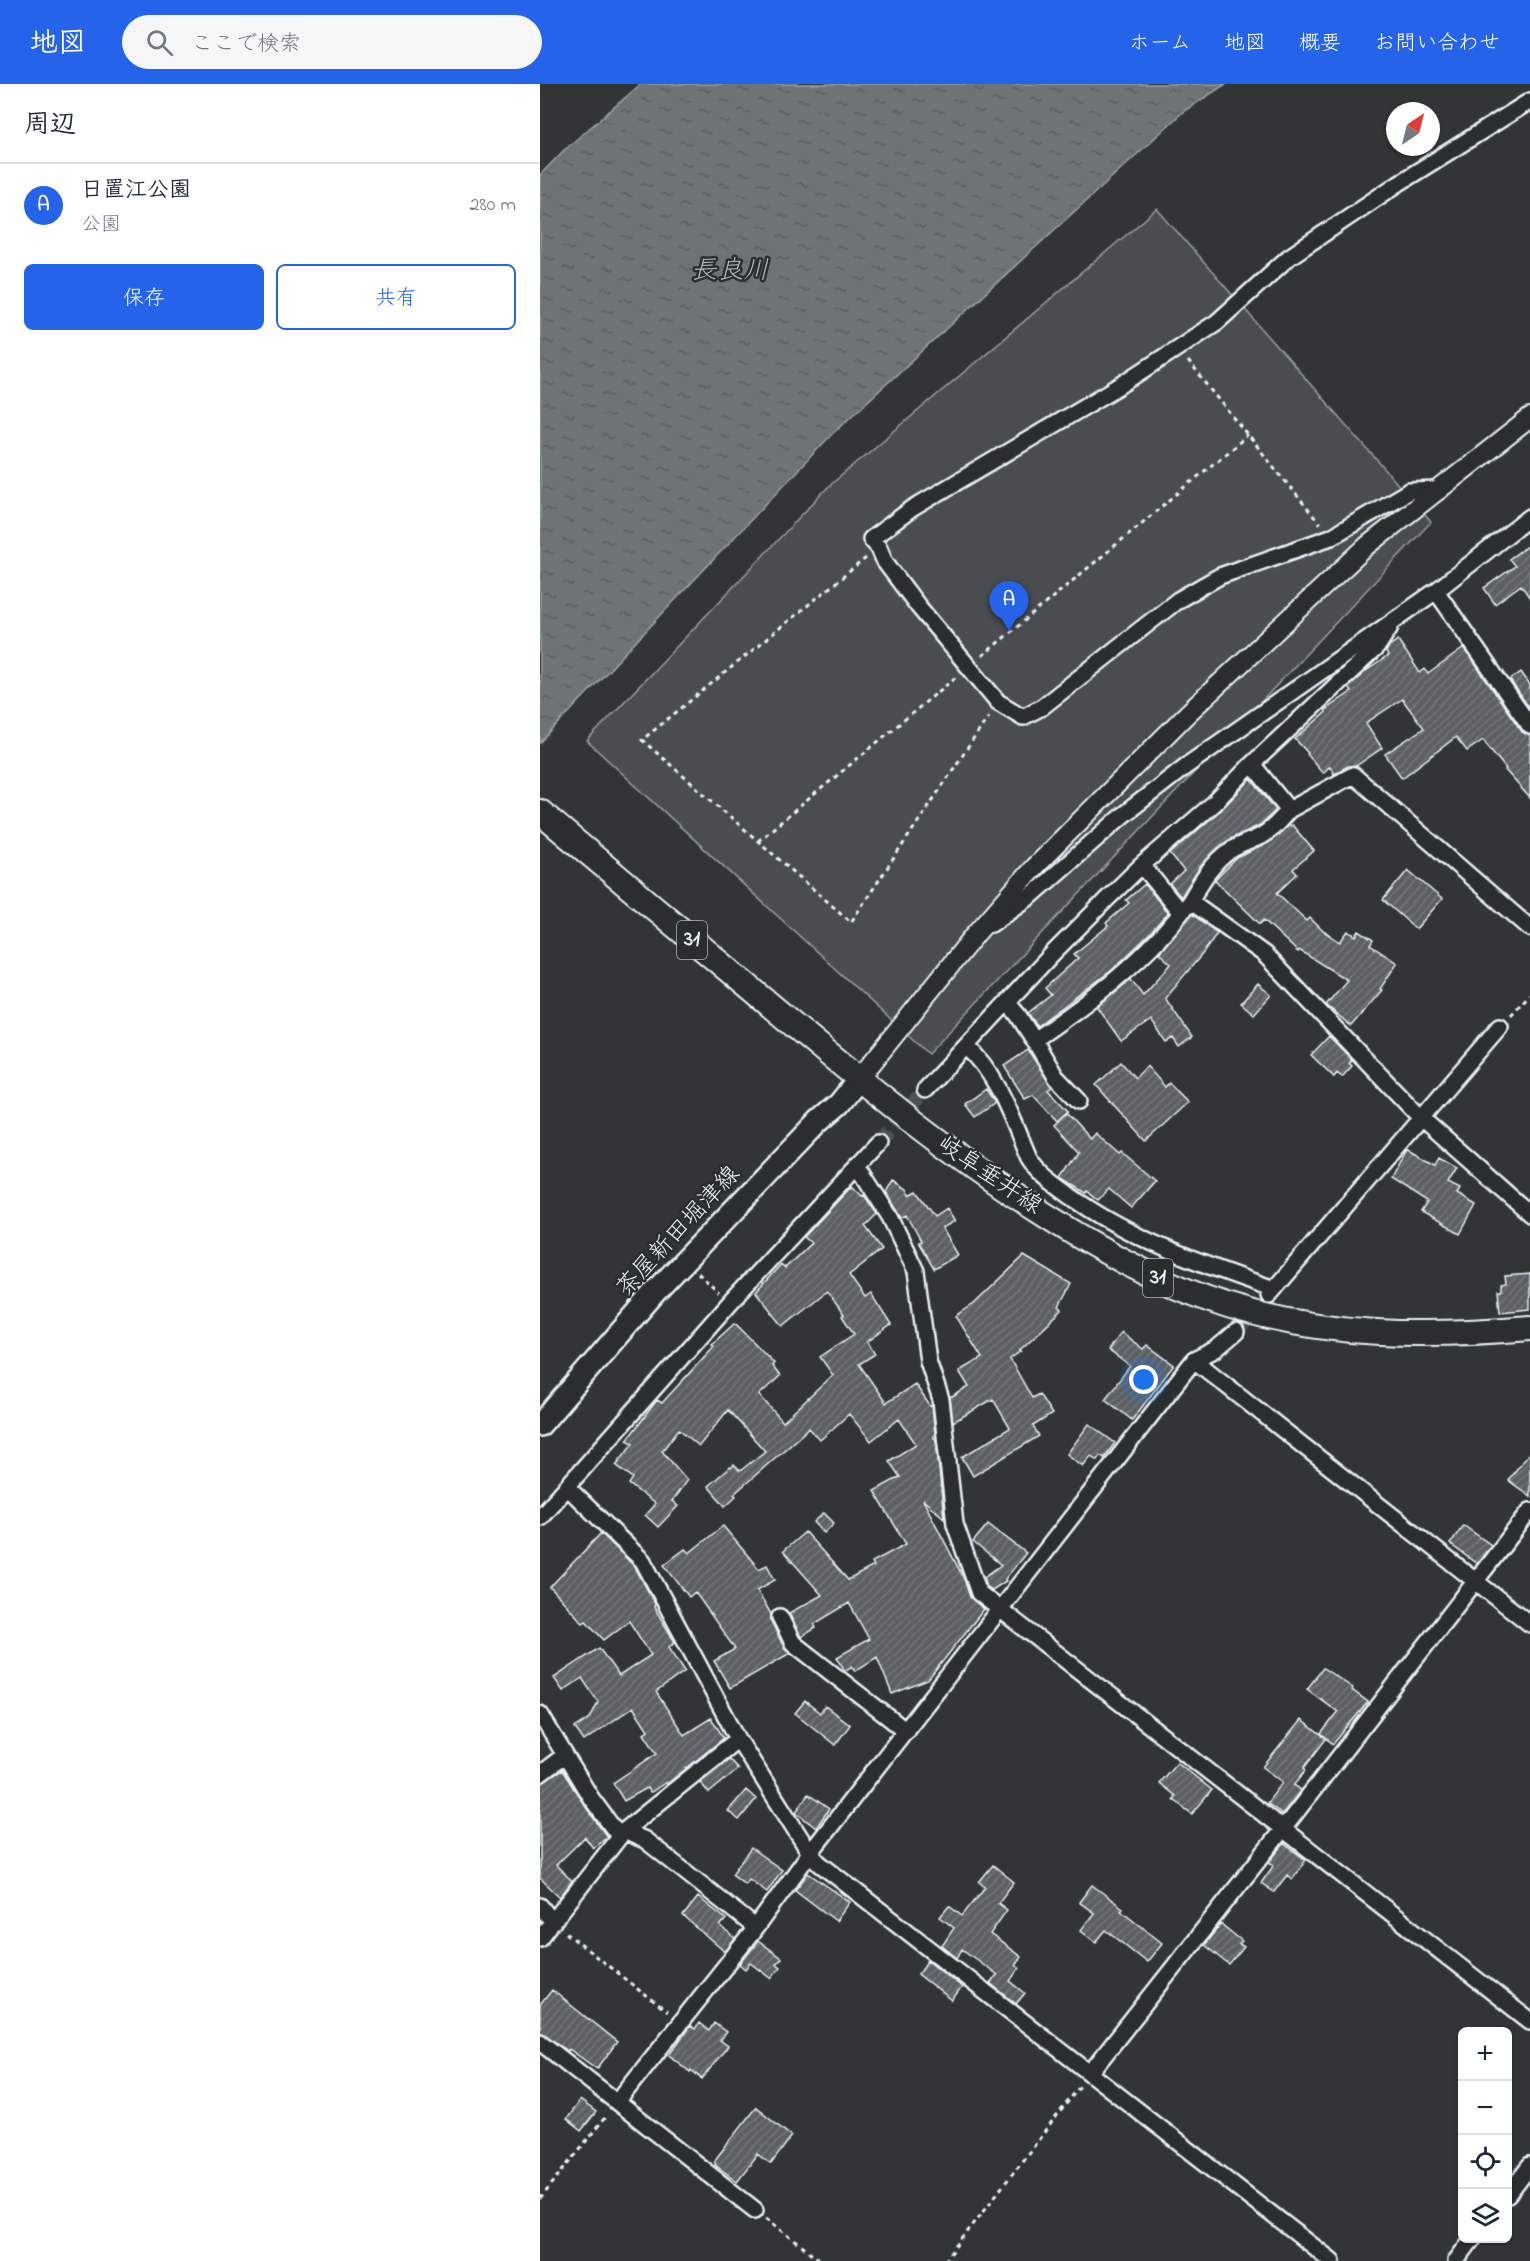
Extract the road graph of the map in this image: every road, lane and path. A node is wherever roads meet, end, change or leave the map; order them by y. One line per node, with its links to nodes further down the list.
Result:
1 (1530, 101): 2 (street)
2 (1178, 348): 4 (path); 8 (street)
3 (1530, 418): 5 (street)
4 (1248, 435): 7 (path); 11 (path)
5 (1441, 489): 7 (street); 22 (street)
6 (1530, 517): 9 (street)
7 (1331, 537): 13 (street)
8 (879, 548): 13 (street); 18 (path)
9 (1436, 591): 10 (street); 14 (street)
10 (1395, 620): 15 (street); 22 (street)
11 (976, 660)
12 (958, 675): 18 (path)
13 (998, 702): 18 (path)
14 (1530, 726)
15 (1252, 764): 16 (street); 19 (street)
16 (1289, 810): 20 (street); 21 (street)
17 (540, 813): 28 (main road, 岐阜垂井線 / 31)
18 (758, 841)
19 (1142, 865): 20 (street); 24 (street)
20 (1185, 907): 26 (street); 31 (street)
21 (1530, 928)
22 (974, 936): 28 (street)
23 (1530, 994): 25 (path)
24 (1006, 1002): 26 (street); 27 (street)
25 (1500, 1026): 31 (street)
26 (1034, 1040): 30 (street)
27 (966, 1046): 29 (street); 31 (street)
28 (851, 1073): 35 (main road, 岐阜垂井線 / 31); 38 (main road, 茶屋新田堀津線)
29 (925, 1090)
30 (1079, 1101)
31 (1420, 1117): 34 (street)
32 (878, 1143): 33 (street)
33 (856, 1165): 39 (street); 43 (street)
34 (1530, 1214)
35 (1530, 1328)
36 (1236, 1332): 37 (street)
37 (1194, 1360): 42 (street); 43 (street)
38 (540, 1425)
39 (568, 1488): 41 (street); 48 (street)
40 (1530, 1511): 42 (street)
41 (540, 1517)
42 (1475, 1581): 45 (street); 51 (street)
43 (999, 1610): 47 (street); 51 (street)
44 (780, 1617): 47 (street)
45 (1530, 1624)
46 (540, 1714): 49 (street)
47 (906, 1731): 53 (street)
48 (738, 1739): 52 (street); 53 (street)
49 (566, 1755): 50 (street); 52 (street)
50 (540, 1774)
51 (1283, 1829): 58 (street); 61 (street)
52 (621, 1833): 55 (street); 56 (street)
53 (810, 1853): 56 (street); 61 (street)
54 (540, 1906): 55 (street)
55 (553, 1922): 57 (street); 59 (path)
56 (755, 1927): 59 (street)
57 (540, 1938)
58 (1530, 2021)
59 (680, 2022): 62 (street)
60 (540, 2043): 62 (street)
61 (1090, 2073): 69 (path); 70 (street)
62 (617, 2102): 65 (path); 66 (street)
63 (1530, 2166): 64 (street)
64 (1512, 2190)
65 (540, 2199)
66 (755, 2210): 68 (path)
67 (1469, 2243): 71 (street)
68 (821, 2261)
69 (945, 2261)
70 (1332, 2261)
71 (1456, 2261)

